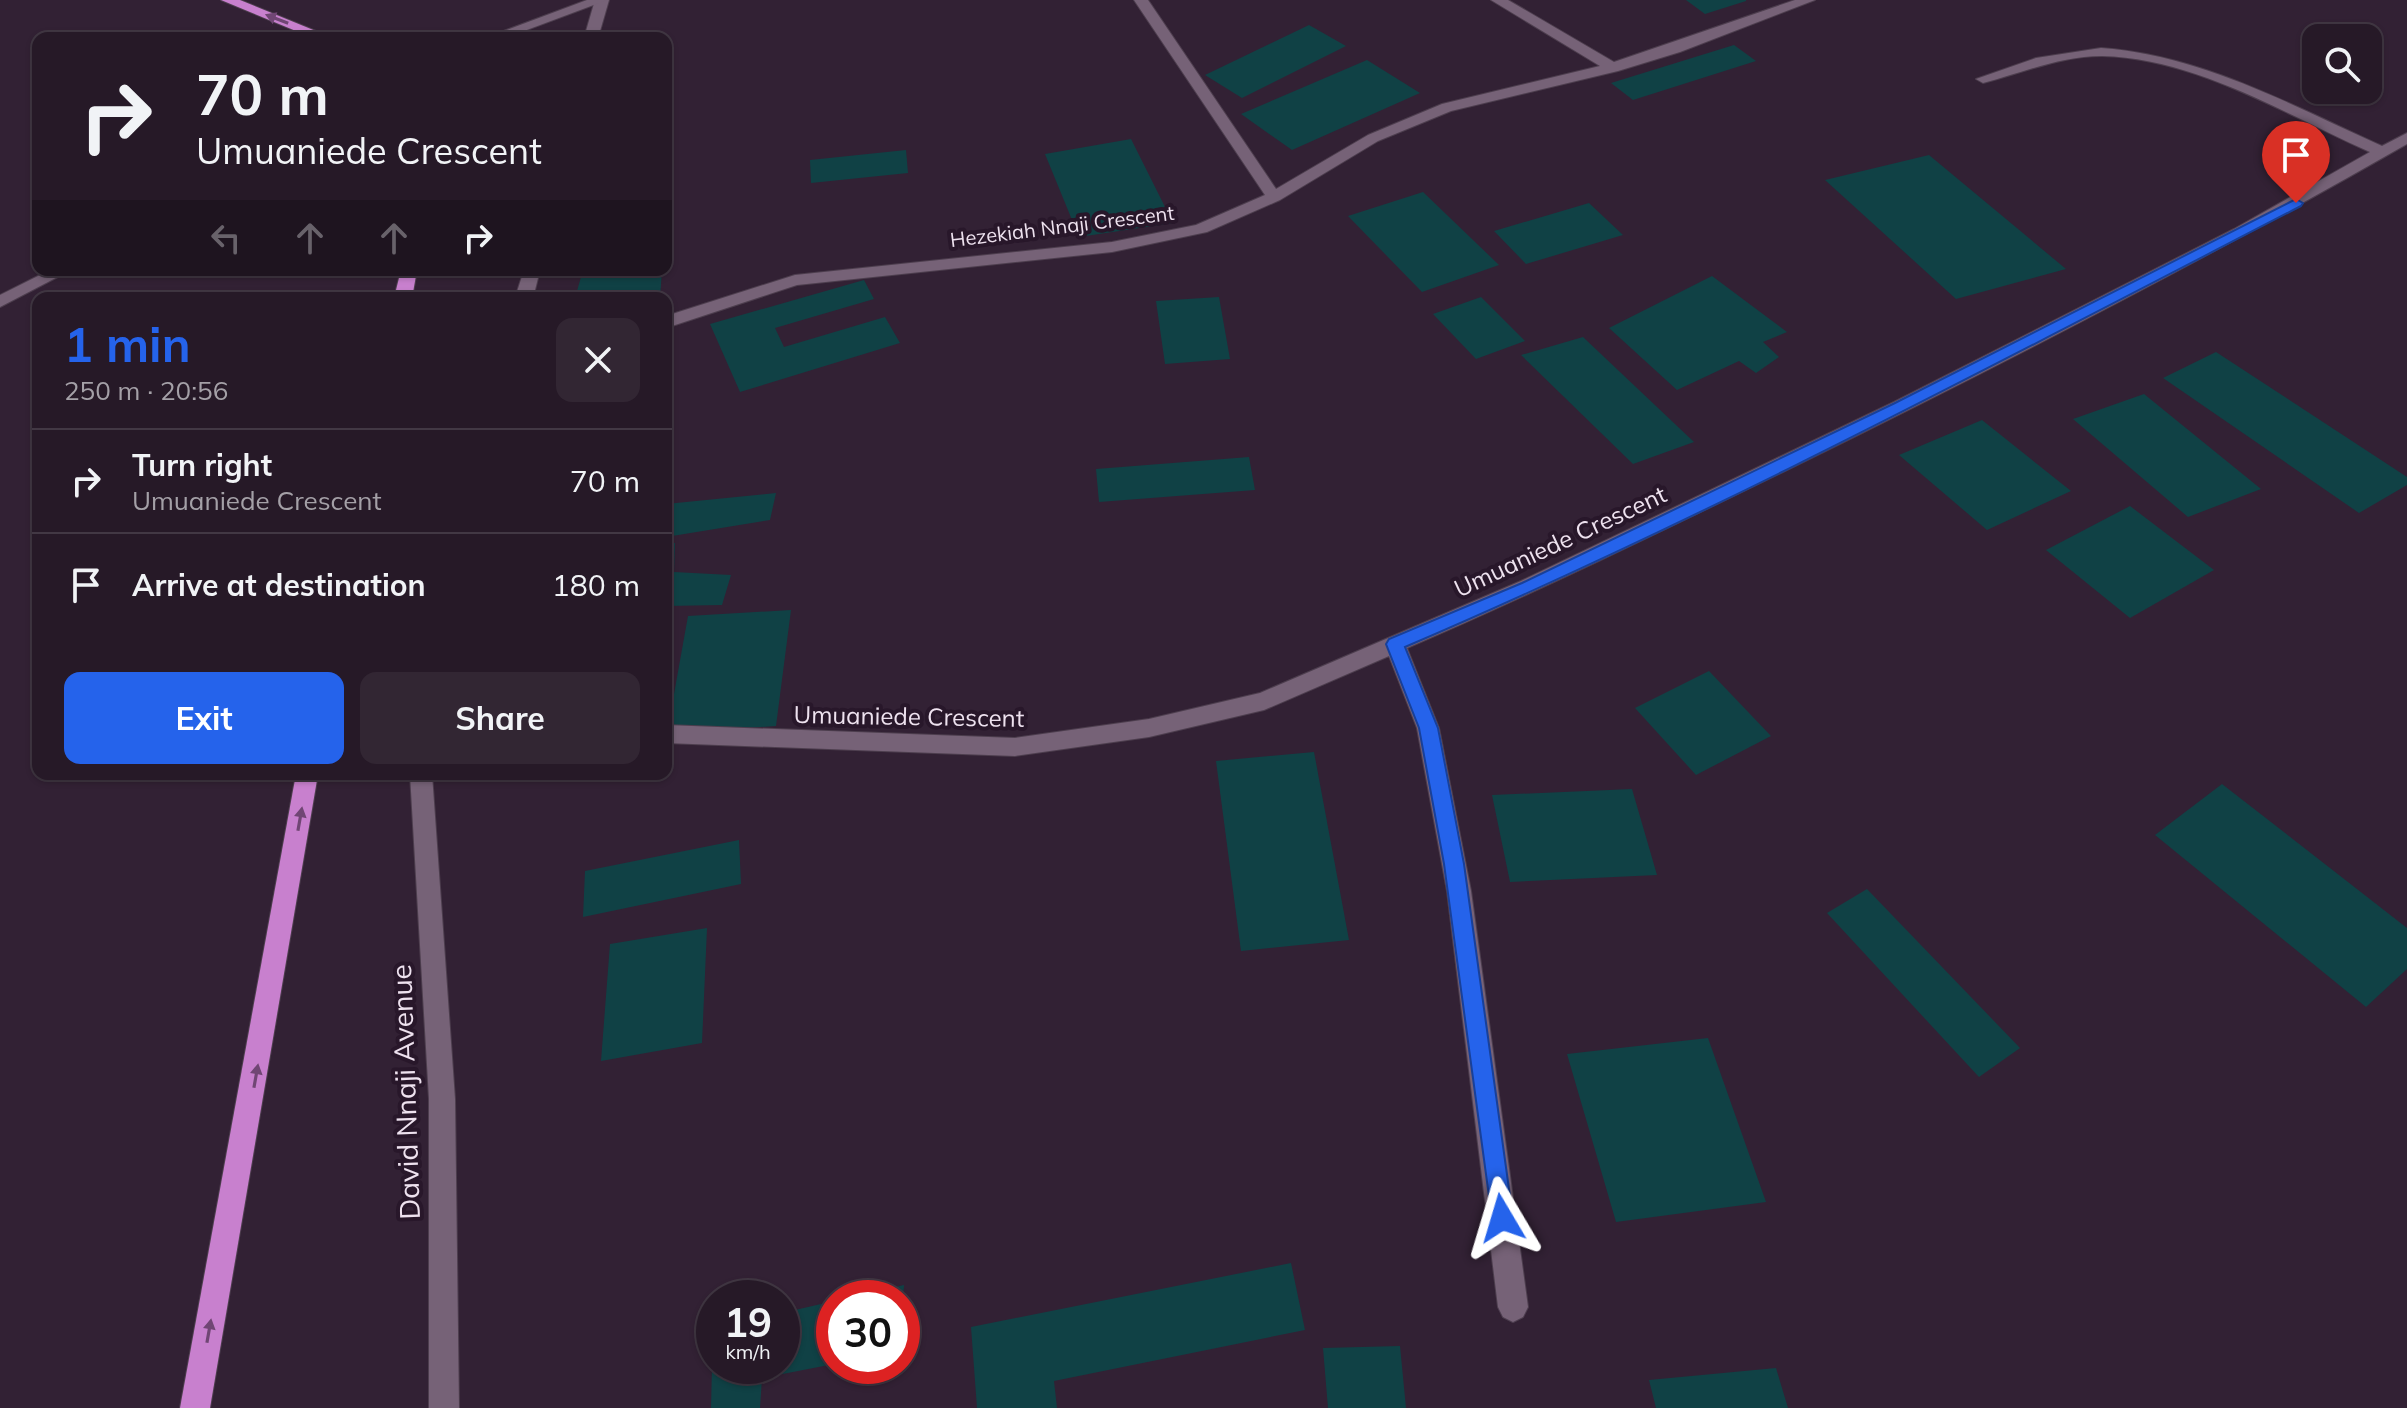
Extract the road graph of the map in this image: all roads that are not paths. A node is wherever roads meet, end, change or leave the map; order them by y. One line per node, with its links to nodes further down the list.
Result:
1 (228, 0): 7 (highway, one-way to 1)
2 (601, 0): 6 (street); 10 (street)
3 (1141, 0): 15 (street)
4 (1498, 0): 11 (street)
5 (1808, 0): 11 (street, Hezekiah Nnaji Crescent)
6 (566, 15): 8 (street); 9 (street)
7 (311, 32)
8 (511, 32)
9 (545, 32)
10 (593, 32)
11 (1613, 68): 15 (street, Hezekiah Nnaji Crescent)
12 (1983, 79): 14 (street)
13 (2407, 138): 14 (street, Umuaniede Crescent)
14 (2382, 152): 19 (street, Umuaniede Crescent)
15 (1274, 197): 18 (street, Hezekiah Nnaji Crescent)
16 (51, 276): 17 (street)
17 (0, 302)
18 (672, 320)
19 (1395, 644): 20 (street, Umuaniede Crescent); 23 (street)
20 (672, 734)
21 (306, 780): 24 (highway, one-way to 21)
22 (421, 780): 25 (street, David Nnaji Avenue)
23 (1513, 1307)
24 (195, 1408)
25 (444, 1408)

